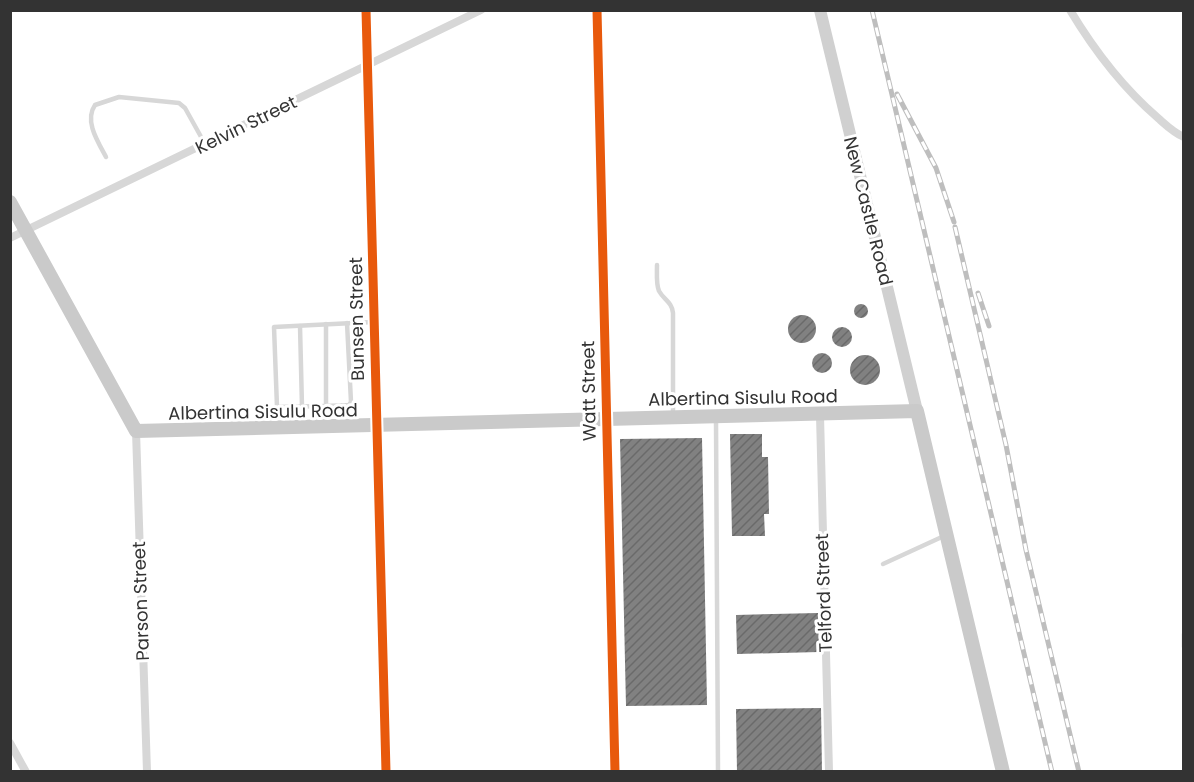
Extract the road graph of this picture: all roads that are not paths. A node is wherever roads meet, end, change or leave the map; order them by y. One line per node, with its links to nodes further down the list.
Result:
1 (366, 10): 6 (street, Bunsen Street)
2 (480, 10): 6 (street, Kelvin Street)
3 (597, 10): 24 (street, Watt Street)
4 (820, 10): 20 (street, New Castle Road)
5 (1070, 10): 7 (street)
6 (367, 66): 8 (street, Kelvin Street); 14 (street, Bunsen Street)
7 (1184, 137)
8 (205, 144): 9 (lane); 11 (street, Kelvin Street)
9 (105, 157)
10 (10, 202): 11 (main road)
11 (26, 230): 12 (street, Kelvin Street); 26 (main road)
12 (10, 238)
13 (657, 265): 23 (lane)
14 (373, 322): 15 (lane); 25 (street, Bunsen Street)
15 (347, 323): 16 (lane); 19 (lane)
16 (326, 324): 17 (lane); 19 (lane)
17 (300, 326): 18 (lane); 18 (lane)
18 (302, 406): 19 (lane)
19 (326, 406)
20 (917, 411): 21 (main road, Albertina Sisulu Road); 27 (main road)
21 (820, 415): 22 (main road, Albertina Sisulu Road); 37 (street, Telford Street)
22 (716, 417): 23 (main road, Albertina Sisulu Road); 36 (lane)
23 (673, 418): 24 (main road, Albertina Sisulu Road)
24 (606, 420): 25 (main road, Albertina Sisulu Road); 35 (street, Watt Street)
25 (376, 426): 26 (main road, Albertina Sisulu Road); 34 (street, Bunsen Street)
26 (136, 431): 33 (street, Parson Street)
27 (946, 535): 28 (lane); 38 (main road)
28 (883, 564)
29 (1184, 634): 30 (lane)
30 (1184, 647)
31 (10, 743): 32 (street)
32 (26, 771)
33 (147, 771)
34 (386, 771)
35 (615, 771)
36 (718, 771)
37 (829, 771)
38 (1003, 771)

